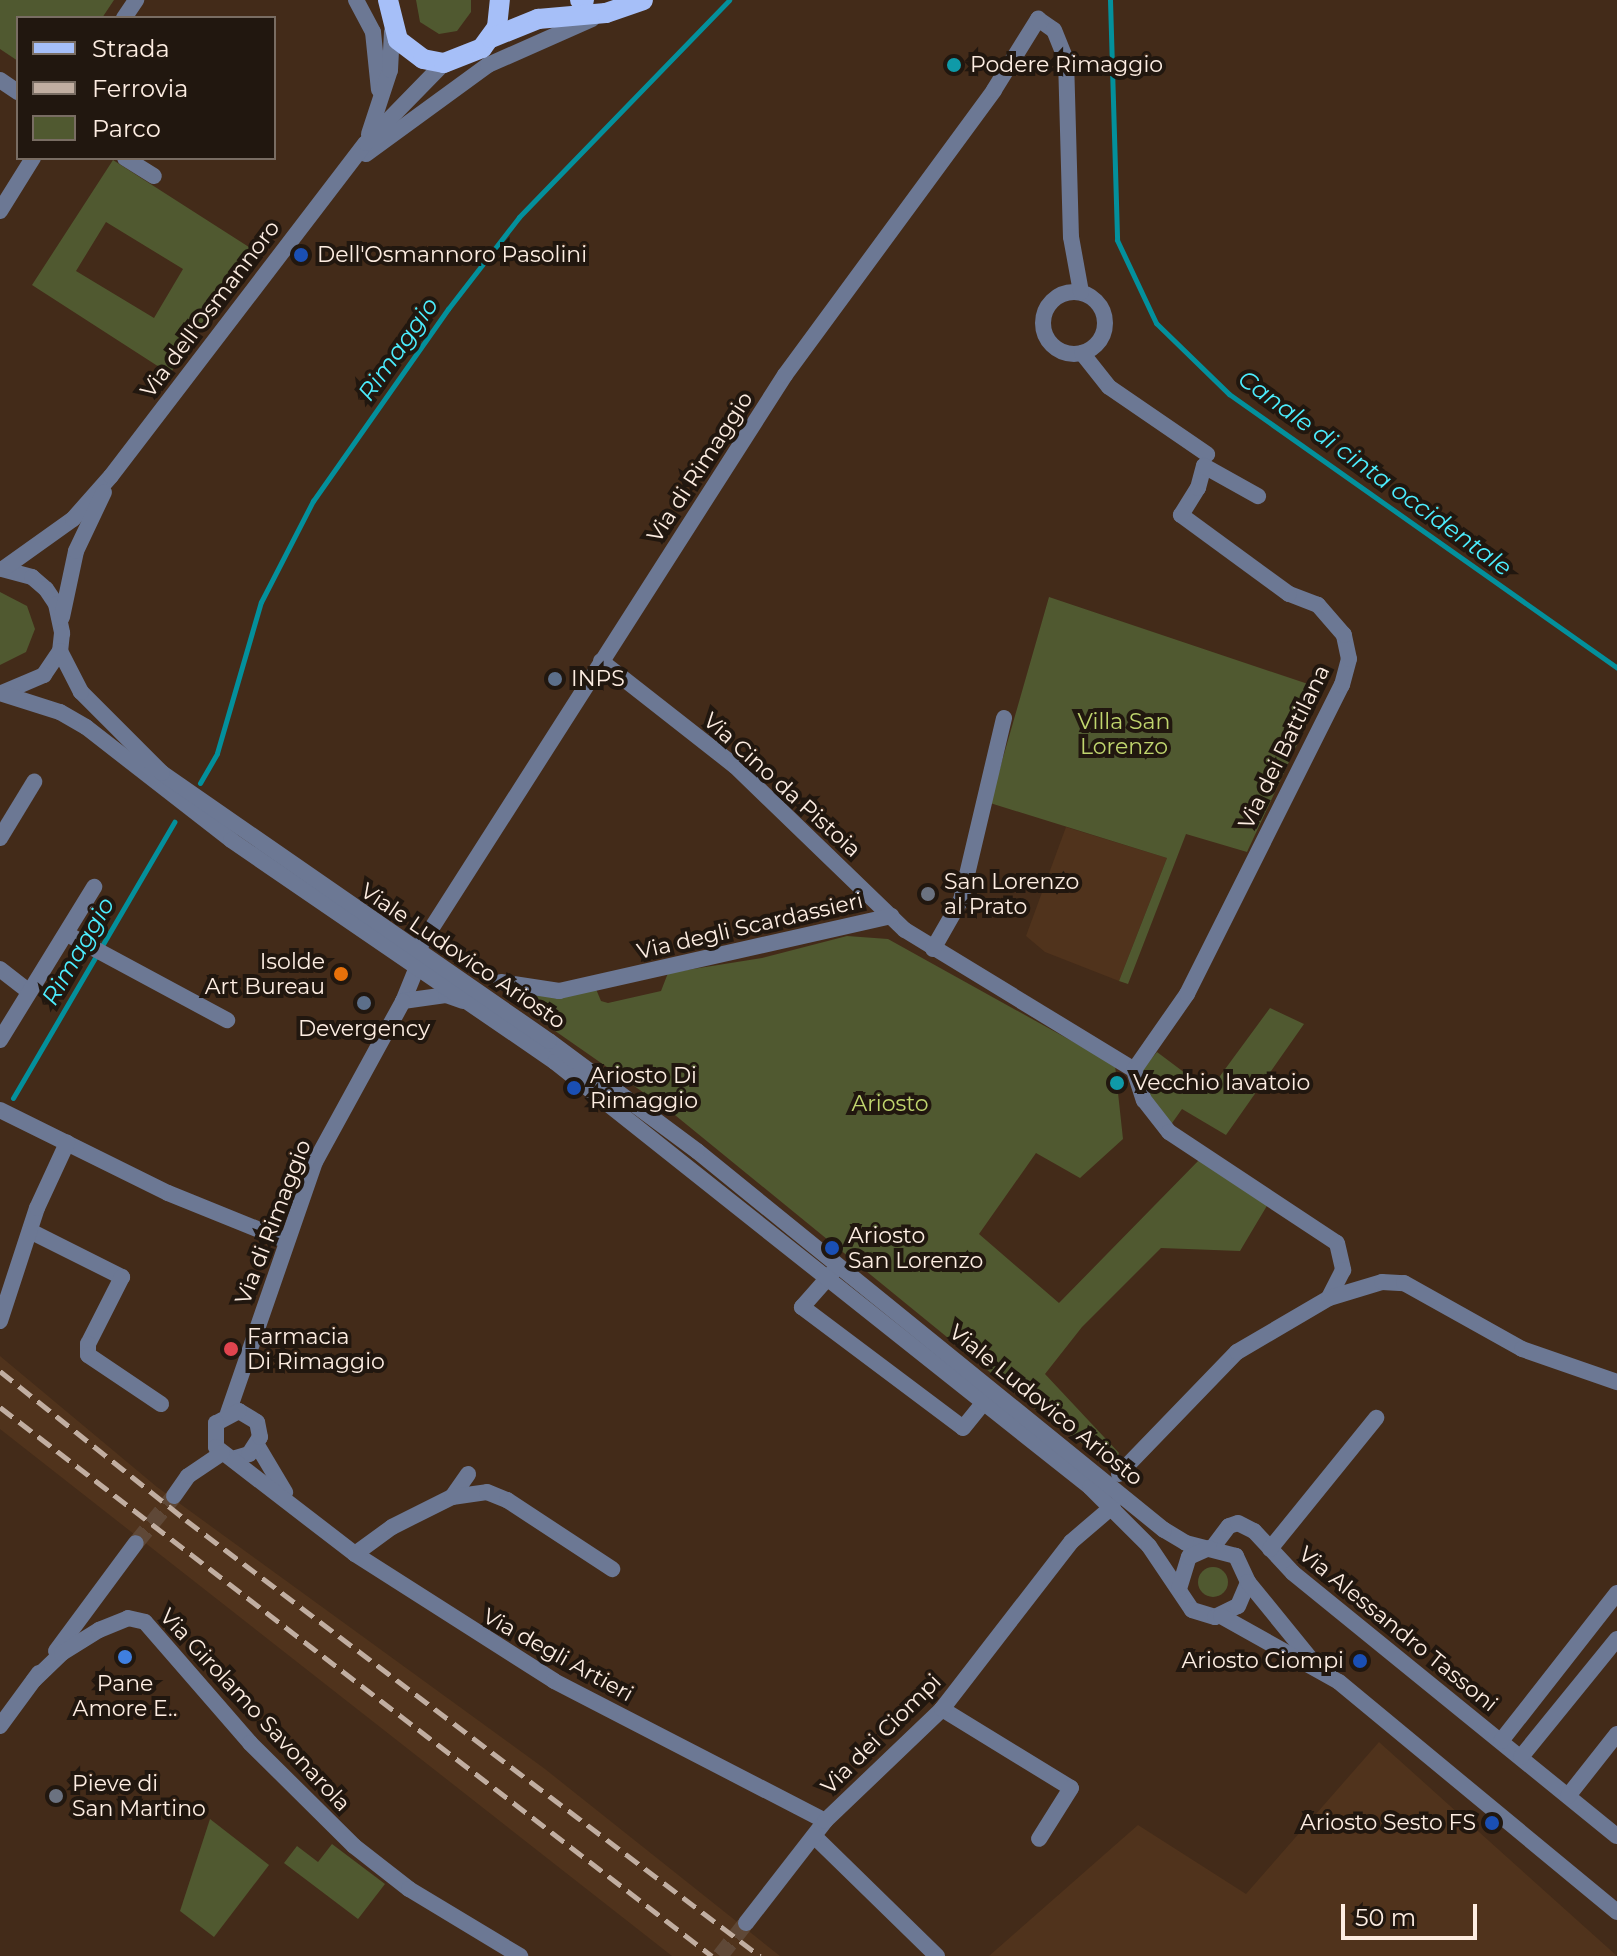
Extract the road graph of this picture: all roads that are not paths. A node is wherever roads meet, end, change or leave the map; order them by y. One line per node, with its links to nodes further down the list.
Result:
1 (356, 0): 9 (street)
2 (500, 0): 7 (main road)
3 (643, 0): 5 (main road, Via dell'Osmannoro)
4 (386, 1): 6 (main road, Via dell'Osmannoro)
5 (606, 13): 7 (main road, Via dell'Osmannoro); 13 (street, Via dell'Osmannoro)
6 (392, 31): 8 (main road); 9 (street, Via dell'Osmannoro)
7 (491, 38): 8 (main road, Via dell'Osmannoro)
8 (444, 63): 10 (street, Via dell'Osmannoro)
9 (378, 105): 10 (street, Via dell'Osmannoro)
10 (366, 143): 13 (street, Via dell'Osmannoro)
11 (32, 160): 15 (street)
12 (128, 160): 14 (street)
13 (346, 170): 19 (street, Via dell'Osmannoro)
14 (154, 176)
15 (0, 211)
16 (1081, 292): 17 (street); 17 (street); 24 (street, Via di Rimaggio)
17 (1082, 353): 18 (street)
18 (1207, 454)
19 (111, 476): 21 (street, Via dell'Osmannoro); 22 (street, Via dell'Osmannoro)
20 (1258, 496): 42 (street, Via dei Battilana)
21 (2, 569): 22 (street)
22 (62, 621): 23 (street)
23 (60, 651): 25 (street, Viale Ludovico Ariosto); 27 (street, Viale Ludovico Ariosto)
24 (601, 661): 31 (street, Via Cino da Pistoia); 34 (street, Via di Rimaggio)
25 (1, 693): 27 (street, Viale Ludovico Ariosto)
26 (1004, 718): 33 (street)
27 (158, 779): 34 (street, Viale Ludovico Ariosto)
28 (34, 782): 29 (street)
29 (0, 838)
30 (94, 887): 32 (street)
31 (892, 916): 33 (street, Via degli Scardassieri); 36 (street, Via degli Scardassieri)
32 (67, 934): 37 (street); 40 (street)
33 (933, 949): 42 (street, Via degli Scardassieri)
34 (417, 959): 38 (street, Via di Rimaggio); 39 (street, Viale Ludovico Ariosto); 48 (street, Viale Ludovico Ariosto)
35 (0, 969): 37 (street)
36 (501, 982)
37 (29, 992): 41 (street)
38 (403, 1001): 39 (street); 46 (street, Via di Rimaggio)
39 (478, 1008): 47 (street, Viale Ludovico Ariosto)
40 (227, 1020)
41 (0, 1040)
42 (1134, 1070): 49 (street)
43 (7, 1113): 44 (street)
44 (67, 1143): 45 (street); 46 (street)
45 (30, 1231): 50 (street); 53 (street)
46 (287, 1241): 54 (street, Via di Rimaggio)
47 (825, 1276): 48 (street, Viale Ludovico Ariosto); 52 (street, Viale Ludovico Ariosto); 52 (street, Viale Ludovico Ariosto)
48 (860, 1284): 59 (street, Viale Ludovico Ariosto)
49 (1329, 1298): 51 (street); 59 (street)
50 (0, 1321)
51 (1617, 1382)
52 (985, 1401): 63 (street, Viale Ludovico Ariosto)
53 (161, 1404)
54 (236, 1412): 56 (street, Via di Rimaggio); 57 (street, Via di Rimaggio)
55 (1376, 1418): 66 (street, Via Alessandro Tassoni)
56 (257, 1445): 57 (street); 61 (street, Via degli Artieri)
57 (229, 1455): 60 (street); 61 (street, Via degli Artieri)
58 (468, 1474): 62 (street)
59 (1115, 1480): 65 (street, Viale Ludovico Ariosto)
60 (174, 1496)
61 (287, 1497): 67 (street, Via degli Artieri)
62 (452, 1497): 67 (street); 68 (street)
63 (1113, 1506): 70 (street, Viale Ludovico Ariosto); 76 (street, Via dei Ciompi)
64 (136, 1543): 75 (street)
65 (1212, 1547): 66 (street, Via Alessandro Tassoni); 69 (street, Viale Ludovico Ariosto); 70 (street)
66 (1270, 1549): 79 (street, Via Alessandro Tassoni)
67 (355, 1554): 82 (street, Via degli Artieri)
68 (612, 1569)
69 (1248, 1582): 72 (street); 74 (street, Viale Ludovico Ariosto)
70 (1179, 1589): 72 (street, Viale Ludovico Ariosto)
71 (1617, 1593): 79 (street, Via Alessandro Tassoni)
72 (1221, 1616): 74 (street, Viale Ludovico Ariosto)
73 (1617, 1639): 80 (street)
74 (1313, 1663): 86 (street, Viale Ludovico Ariosto)
75 (34, 1680): 77 (street); 88 (street, Via Girolamo Savonarola)
76 (942, 1709): 82 (street, Via dei Ciompi); 85 (street)
77 (0, 1726)
78 (1617, 1734): 81 (street)
79 (1501, 1741): 80 (street, Via Alessandro Tassoni)
80 (1521, 1757): 81 (street, Via Alessandro Tassoni)
81 (1568, 1796): 84 (street, Via Alessandro Tassoni)
82 (825, 1821): 83 (street, Via dei Ciompi)
83 (814, 1836): 87 (street, Via dei Ciompi); 89 (street)
84 (1617, 1836)
85 (1039, 1839)
86 (1617, 1912)
87 (746, 1923)
88 (509, 1953)
89 (937, 1956)

